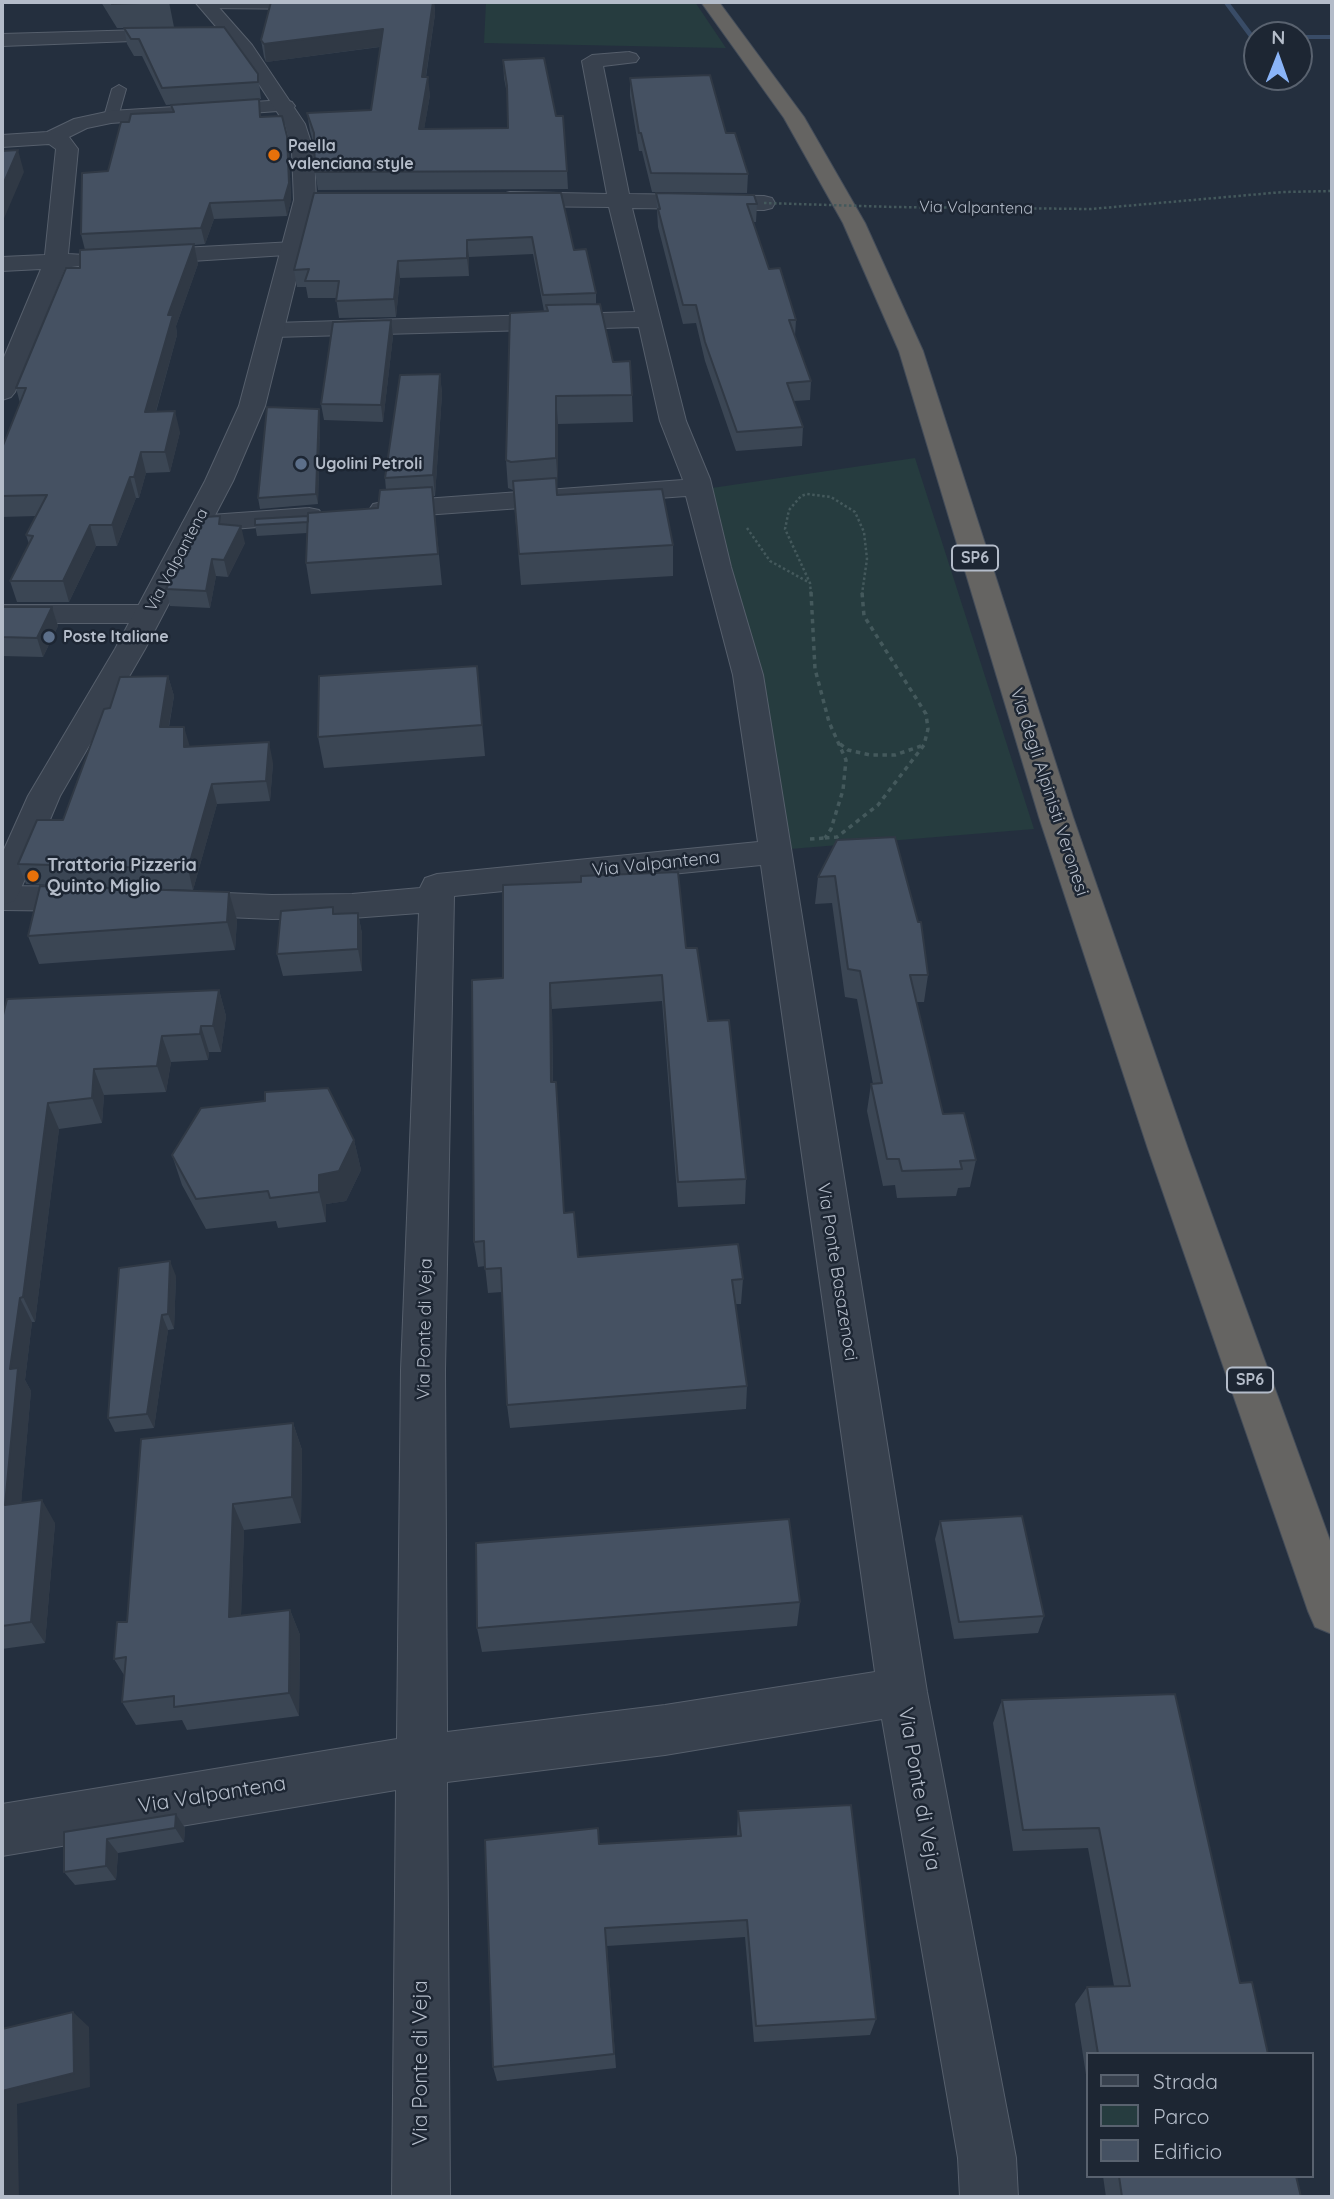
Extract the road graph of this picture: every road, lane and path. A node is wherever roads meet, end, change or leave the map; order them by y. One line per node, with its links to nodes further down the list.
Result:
1 (204, 2): 3 (street, Via Valpantena); 4 (street, Via Valpantena)
2 (710, 2): 39 (highway, Via degli Alpinisti Veronesi / SP6)
3 (341, 3)
4 (233, 34): 5 (street); 8 (street, Via Valpantena)
5 (2, 40)
6 (629, 58): 16 (street)
7 (119, 89): 9 (lane)
8 (285, 106): 9 (street); 14 (street, Via Valpantena)
9 (111, 117): 10 (street)
10 (51, 138): 11 (street); 21 (street)
11 (2, 141)
12 (1332, 191): 17 (path, Via Valpantena, bridge)
13 (489, 199): 16 (street)
14 (305, 200): 15 (street); 18 (street, Via Valpantena)
15 (332, 200)
16 (619, 201): 17 (street); 23 (street)
17 (764, 204)
18 (294, 249): 19 (street); 24 (street, Via Valpantena)
19 (122, 258)
20 (96, 259): 21 (street)
21 (56, 261): 22 (street); 25 (street)
22 (2, 264)
23 (649, 318): 24 (street); 26 (street)
24 (274, 330): 29 (street, Via Valpantena)
25 (2, 393)
26 (701, 498): 27 (street); 30 (path); 36 (street)
27 (363, 512)
28 (336, 514): 29 (street)
29 (196, 524): 32 (street, Via Valpantena)
30 (810, 583): 33 (path); 34 (path)
31 (2, 614): 32 (street)
32 (148, 614): 37 (street, Via Valpantena)
33 (839, 743): 34 (path); 35 (path)
34 (923, 745): 35 (path)
35 (825, 838): 36 (path)
36 (775, 847): 38 (street, Via Valpantena); 40 (street, Via Ponte Basazenoci)
37 (2, 896): 38 (street, Via Valpantena)
38 (438, 899): 41 (street, Via Ponte di Veja)
39 (1332, 1611)
40 (902, 1692): 41 (street, Via Ponte di Veja); 44 (street, Via Ponte di Veja)
41 (422, 1760): 42 (street, Via Valpantena); 43 (street, Via Ponte di Veja)
42 (2, 1830)
43 (421, 2197)
44 (989, 2197)

